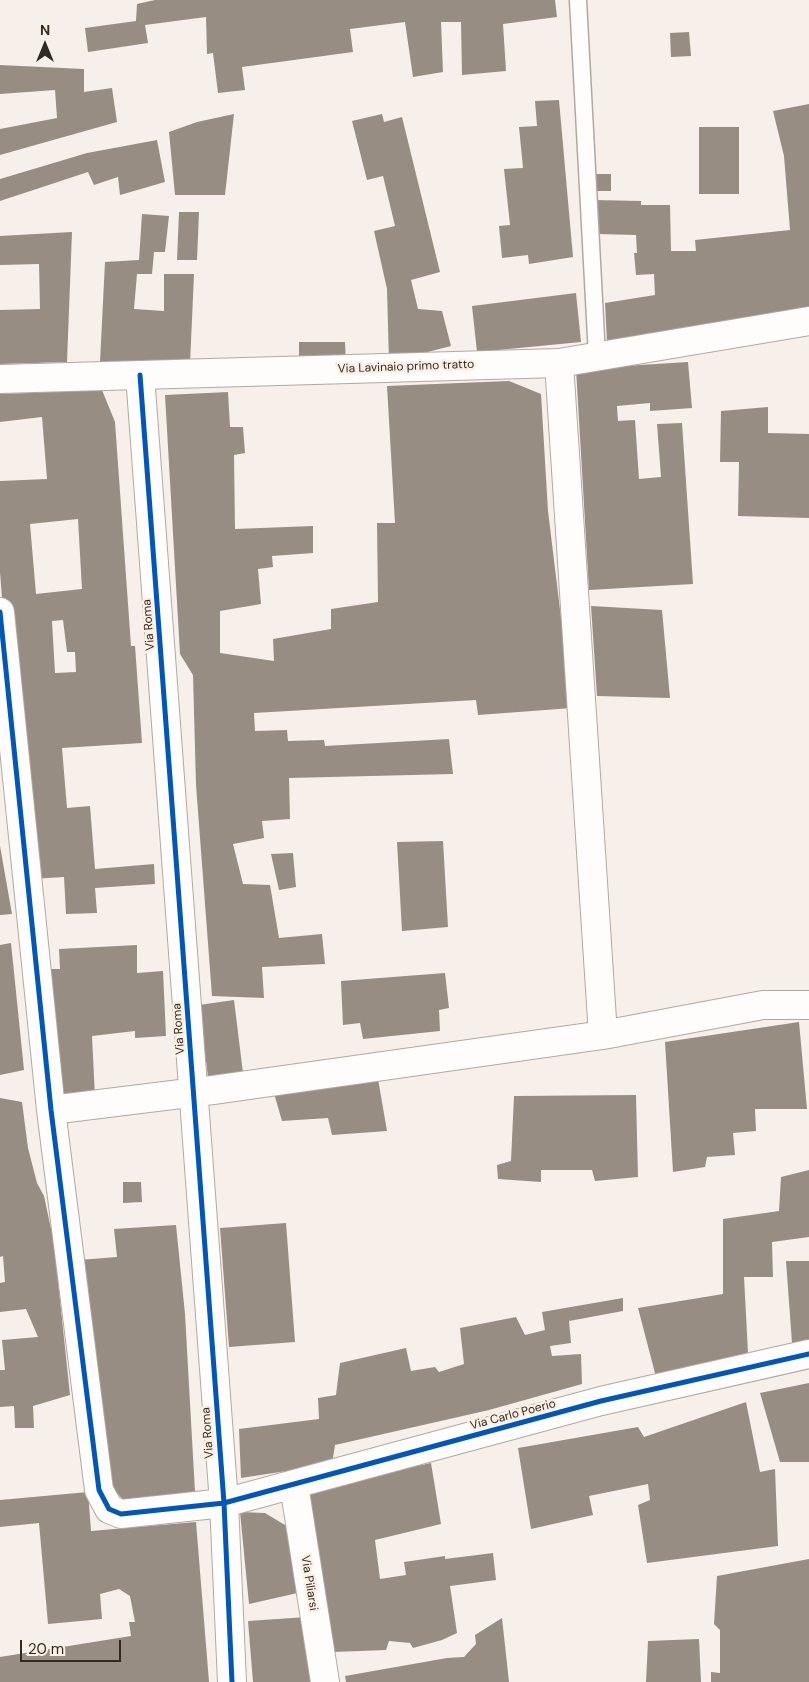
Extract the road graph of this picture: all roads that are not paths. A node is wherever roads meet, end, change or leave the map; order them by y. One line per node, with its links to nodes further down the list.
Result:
1 (578, 0): 3 (lane)
2 (809, 321): 3 (street, Via Lavinaio primo tratto)
3 (597, 356): 4 (street, Via Lavinaio primo tratto)
4 (559, 363): 5 (street, Via Lavinaio primo tratto); 9 (street)
5 (140, 375): 6 (street, Via Lavinaio primo tratto); 10 (street, Via Roma)
6 (0, 379)
7 (0, 612): 11 (street, Via Carlo Poerio)
8 (809, 1005): 9 (street)
9 (603, 1035): 10 (street)
10 (193, 1092): 11 (street); 14 (street, Via Roma)
11 (51, 1110): 14 (street, Via Carlo Poerio)
12 (809, 1354): 13 (street, Via Carlo Poerio)
13 (294, 1485): 14 (street, Via Carlo Poerio); 16 (street, Via Piliarsi)
14 (224, 1503): 15 (street, Via Roma)
15 (232, 1682)
16 (325, 1682)

